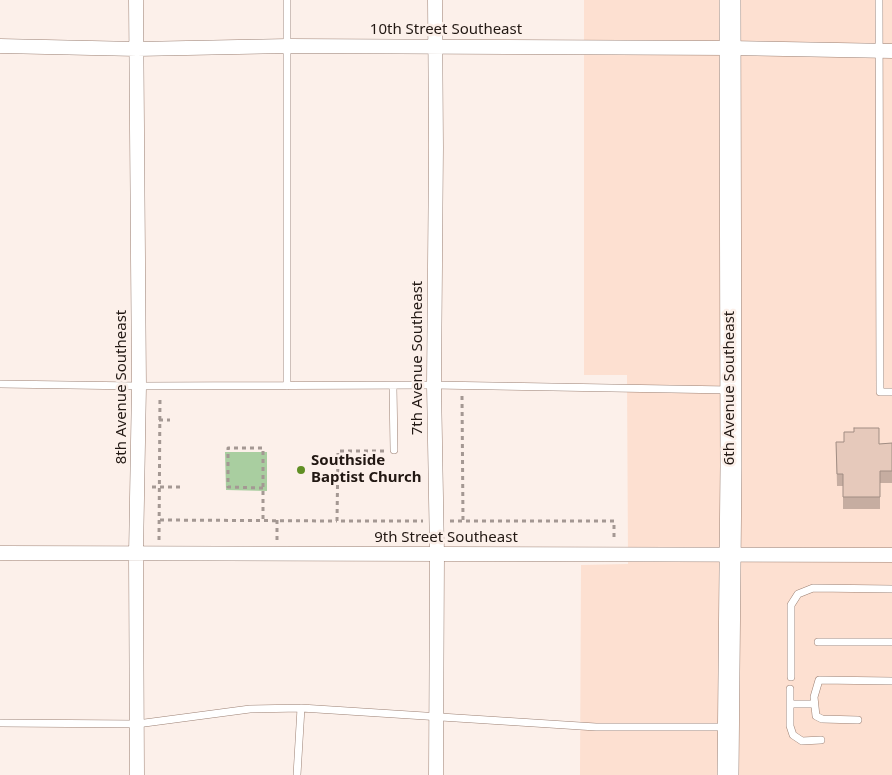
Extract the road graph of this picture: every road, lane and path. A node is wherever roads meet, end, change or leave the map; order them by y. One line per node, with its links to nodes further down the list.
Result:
1 (136, 0): 10 (street, 8th Avenue Southeast)
2 (287, 0): 7 (lane)
3 (435, 0): 8 (street, 7th Avenue Southeast)
4 (730, 0): 9 (main road, 6th Avenue Southeast)
5 (879, 0): 11 (lane)
6 (0, 46): 10 (street, 10th Street Southeast)
7 (288, 46): 8 (street, 10th Street Southeast); 10 (street, 10th Street Southeast); 16 (lane)
8 (436, 46): 9 (street, 10th Street Southeast); 13 (street, 7th Avenue Southeast)
9 (730, 48): 11 (street, 10th Street Southeast); 19 (main road, 6th Avenue Southeast)
10 (137, 49): 14 (street, 8th Avenue Southeast)
11 (886, 51): 20 (lane)
12 (0, 384): 14 (lane)
13 (434, 385): 17 (lane); 18 (lane); 29 (street, 7th Avenue Southeast)
14 (139, 386): 15 (lane); 22 (street, 8th Avenue Southeast)
15 (160, 386): 16 (lane); 23 (path)
16 (287, 386): 17 (lane)
17 (393, 386): 21 (lane)
18 (462, 386): 19 (lane); 30 (path)
19 (731, 390): 36 (main road, 6th Avenue Southeast)
20 (892, 392)
21 (394, 450): 28 (path)
22 (137, 486): 23 (path); 33 (street, 8th Avenue Southeast)
23 (160, 487): 24 (path); 26 (path)
24 (184, 487)
25 (263, 488): 25 (path); 27 (path)
26 (160, 520): 27 (path); 32 (path)
27 (263, 520): 28 (path)
28 (337, 521): 29 (path)
29 (437, 521): 30 (path); 34 (street, 7th Avenue Southeast)
30 (463, 521): 35 (path)
31 (0, 553): 33 (street, 9th Street Southeast)
32 (160, 553): 33 (street, 9th Street Southeast); 34 (street, 9th Street Southeast)
33 (136, 554): 50 (street, 8th Avenue Southeast)
34 (437, 554): 35 (street, 9th Street Southeast); 47 (street, 7th Avenue Southeast)
35 (614, 554): 36 (street, 9th Street Southeast)
36 (729, 554): 37 (street, 9th Street Southeast); 51 (main road, 6th Avenue Southeast)
37 (892, 555)
38 (892, 589): 41 (lane)
39 (818, 642): 40 (lane)
40 (892, 642)
41 (791, 677)
42 (892, 681): 45 (lane)
43 (790, 689): 44 (lane)
44 (790, 704): 45 (lane); 52 (lane)
45 (814, 704): 48 (lane)
46 (300, 708): 47 (lane); 50 (lane); 54 (lane)
47 (437, 718): 51 (lane); 55 (street, 7th Avenue Southeast)
48 (858, 720)
49 (0, 723): 50 (lane)
50 (137, 724): 53 (street, 8th Avenue Southeast)
51 (729, 727): 56 (main road, 6th Avenue Southeast)
52 (821, 740)
53 (137, 775)
54 (297, 775)
55 (436, 775)
56 (728, 775)

